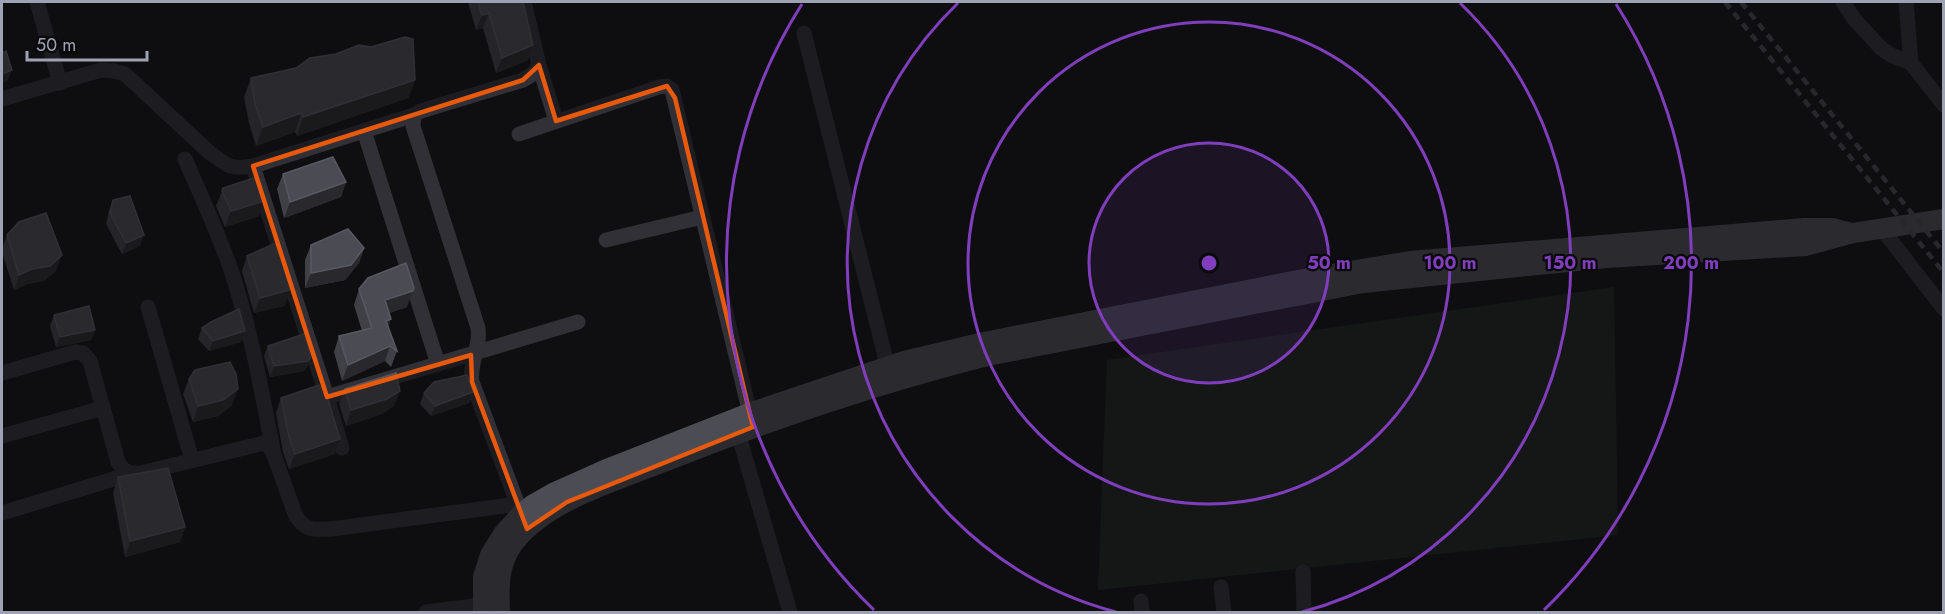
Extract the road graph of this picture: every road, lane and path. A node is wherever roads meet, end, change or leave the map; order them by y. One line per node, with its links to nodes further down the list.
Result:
1 (37, 2): 8 (street)
2 (524, 2): 7 (street)
3 (1843, 2): 6 (street)
4 (1906, 2): 6 (street)
5 (804, 33): 27 (street)
6 (1911, 63): 10 (street)
7 (539, 65): 11 (street); 12 (street)
8 (60, 83): 9 (street); 16 (street)
9 (2, 99)
10 (1944, 105)
11 (414, 115): 13 (street); 24 (street)
12 (556, 121): 14 (street); 17 (street)
13 (364, 131): 16 (street); 25 (street)
14 (519, 134)
15 (185, 159): 33 (street)
16 (253, 166): 28 (street)
17 (702, 217): 20 (street); 30 (street)
18 (1944, 219): 19 (main road)
19 (1882, 229): 22 (street); 27 (main road)
20 (606, 240)
21 (148, 307): 34 (street)
22 (1944, 309)
23 (578, 322): 24 (street)
24 (474, 354): 25 (street); 37 (street)
25 (438, 363): 28 (street)
26 (2, 373): 29 (street)
27 (890, 374): 30 (main road)
28 (327, 397): 32 (street)
29 (103, 408): 31 (street); 35 (street)
30 (747, 424): 37 (main road); 42 (street)
31 (2, 436)
32 (342, 448)
33 (274, 455): 34 (street); 37 (street)
34 (192, 460): 35 (street)
35 (130, 474): 36 (street)
36 (2, 513)
37 (522, 516): 40 (main road)
38 (1303, 572): 44 (street)
39 (1221, 587): 43 (street)
40 (488, 610): 41 (street)
41 (426, 612)
42 (790, 612)
43 (1224, 612)
44 (1304, 612)

